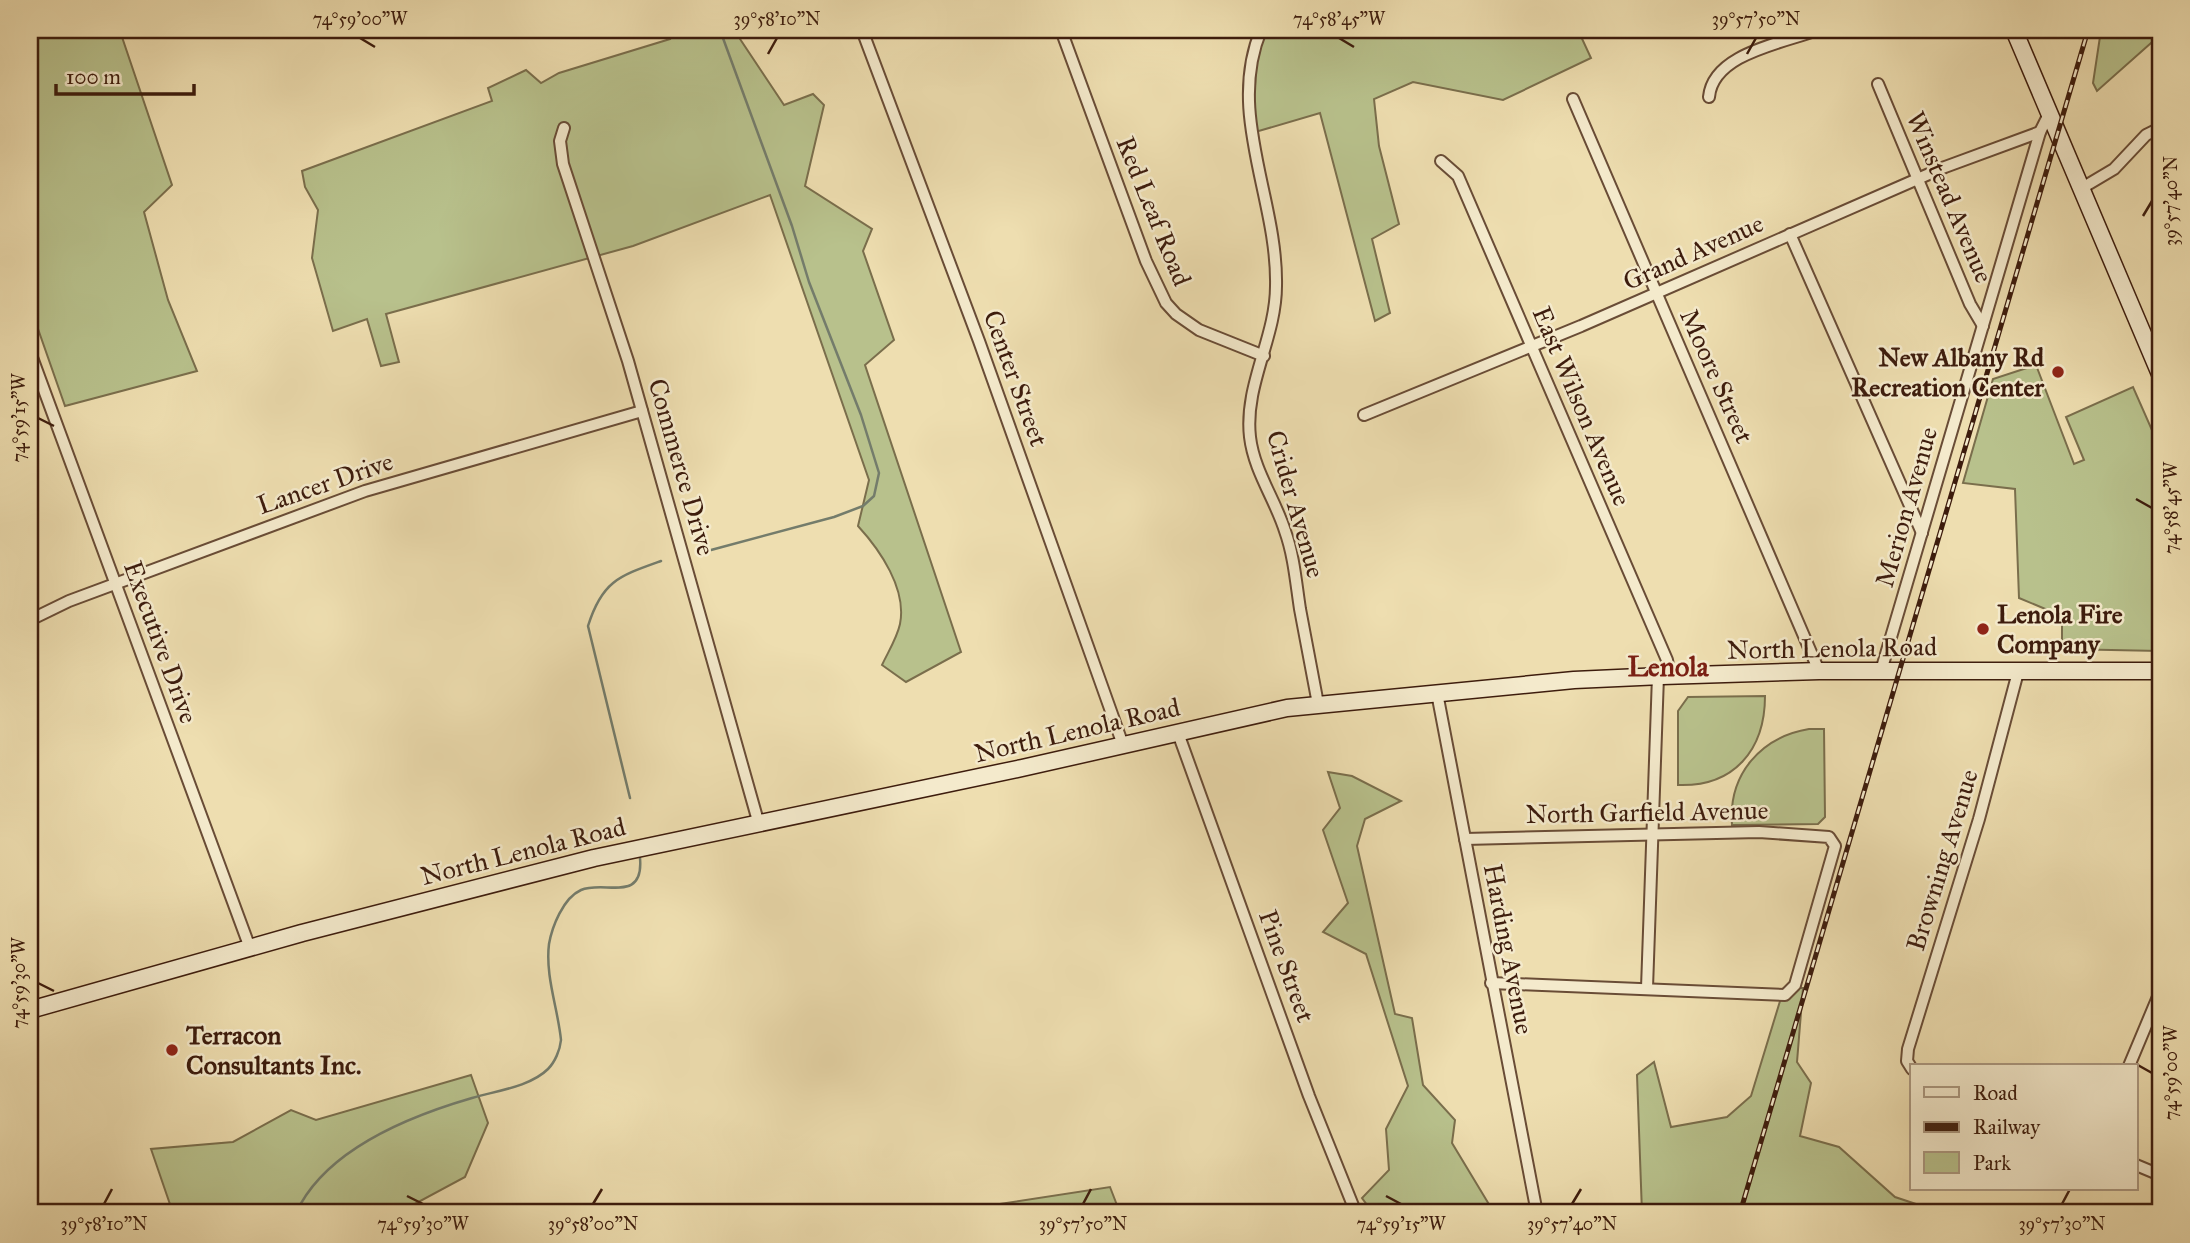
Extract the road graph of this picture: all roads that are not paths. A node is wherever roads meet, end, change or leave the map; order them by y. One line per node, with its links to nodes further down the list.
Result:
1 (862, 30): 37 (street, Center Street)
2 (1061, 30): 22 (street, Red Leaf Road)
3 (1261, 30): 22 (street, Crider Avenue)
4 (1817, 30): 7 (street)
5 (2014, 30): 9 (main road)
6 (1878, 84): 14 (street, Winstead Avenue)
7 (1709, 97)
8 (1573, 99): 17 (street, Moore Street)
9 (2049, 114): 12 (street, Merion Avenue); 15 (main road)
10 (564, 128): 24 (street, Commerce Drive)
11 (2160, 128): 15 (street)
12 (2040, 132): 14 (street, Grand Avenue); 18 (street, Merion Avenue)
13 (1441, 162): 20 (street, East Wilson Avenue)
14 (1918, 179): 16 (street, Grand Avenue); 18 (street, Winstead Avenue)
15 (2081, 188): 19 (main road)
16 (1790, 234): 17 (street, Grand Avenue); 26 (street)
17 (1656, 293): 20 (street, Grand Avenue); 29 (street, Moore Street)
18 (1983, 326): 26 (street, Merion Avenue)
19 (2153, 341): 23 (main road)
20 (1531, 345): 25 (street, Grand Avenue); 33 (street, East Wilson Avenue)
21 (30, 352): 27 (street, Executive Drive)
22 (1264, 356): 35 (street, Crider Avenue)
23 (2160, 374)
24 (642, 411): 27 (street, Lancer Drive); 38 (street, Commerce Drive)
25 (1364, 415)
26 (1922, 533): 30 (street, Merion Avenue)
27 (115, 584): 28 (street, Lancer Drive); 41 (street, Executive Drive)
28 (30, 620)
29 (1819, 671): 30 (main road, North Lenola Road); 33 (main road, North Lenola Road)
30 (1881, 671): 32 (main road, North Lenola Road)
31 (2160, 671): 32 (main road, North Lenola Road)
32 (2018, 672): 47 (street, Browning Avenue)
33 (1664, 676): 34 (main road, North Lenola Road); 39 (street, East Wilson Avenue)
34 (1437, 693): 35 (main road, North Lenola Road); 40 (street, Harding Avenue)
35 (1318, 704): 36 (main road, North Lenola Road)
36 (1178, 733): 37 (main road, North Lenola Road); 50 (street, Pine Street)
37 (1122, 745): 38 (main road, North Lenola Road)
38 (758, 821): 41 (main road, North Lenola Road)
39 (1650, 835): 40 (street, North Garfield Avenue); 43 (street, East Wilson Avenue); 43 (street, North Garfield Avenue)
40 (1465, 839): 42 (street, Harding Avenue)
41 (250, 948): 45 (main road, North Lenola Road)
42 (1491, 983): 43 (street); 51 (street, Harding Avenue)
43 (1647, 988)
44 (2160, 992): 46 (street)
45 (30, 1010)
46 (2130, 1064)
47 (1909, 1065)
48 (2138, 1166): 49 (street)
49 (2160, 1175)
50 (1356, 1213)
51 (1536, 1213)

